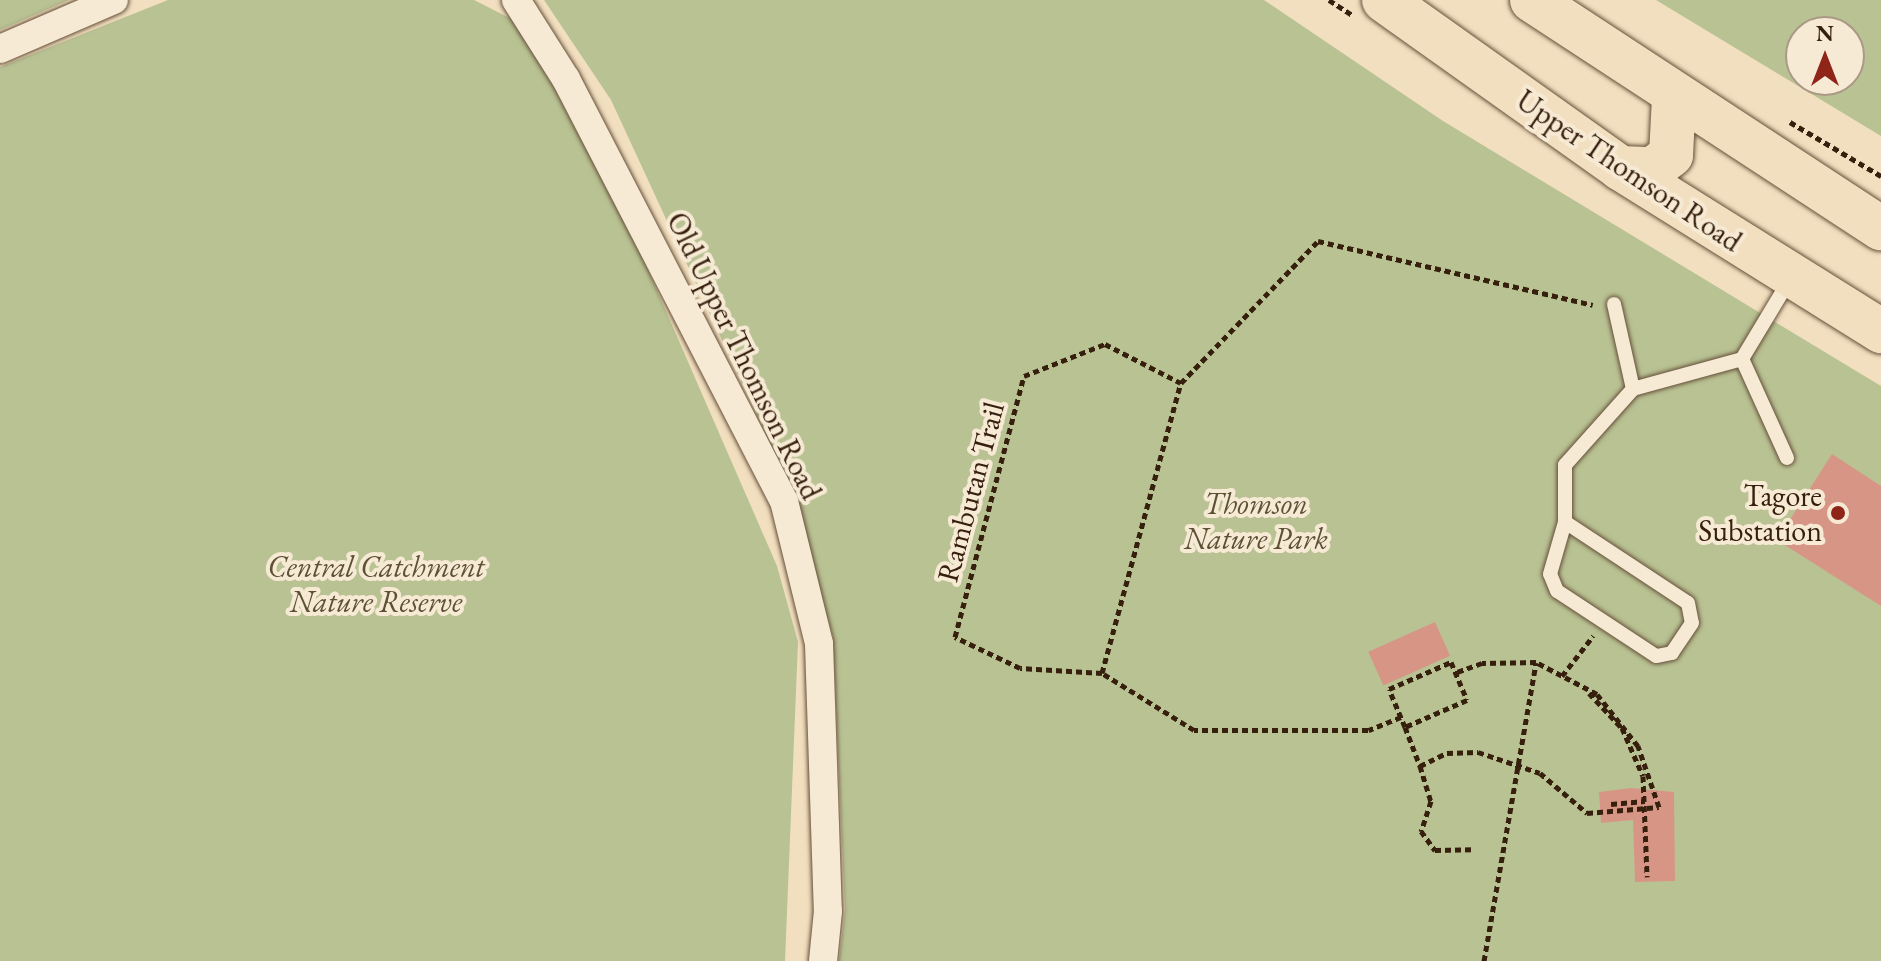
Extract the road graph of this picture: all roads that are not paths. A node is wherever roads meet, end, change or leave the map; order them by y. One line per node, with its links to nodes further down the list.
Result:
1 (114, 0): 5 (street)
2 (516, 0): 18 (street, Old Upper Thomson Road)
3 (1384, 0): 8 (main road, Upper Thomson Road)
4 (1532, 0): 6 (main road)
5 (0, 49)
6 (1674, 98): 7 (main road); 8 (main road)
7 (1736, 137): 9 (main road); 10 (main road)
8 (1620, 168): 9 (main road, Upper Thomson Road)
9 (1690, 213): 11 (main road, Upper Thomson Road)
10 (1881, 228)
11 (1790, 279): 13 (main road, Upper Thomson Road); 14 (lane)
12 (1614, 304): 15 (lane)
13 (1881, 331)
14 (1742, 359): 15 (lane); 16 (lane)
15 (1633, 389): 17 (lane)
16 (1787, 458)
17 (1565, 522): 17 (lane)
18 (823, 961)

